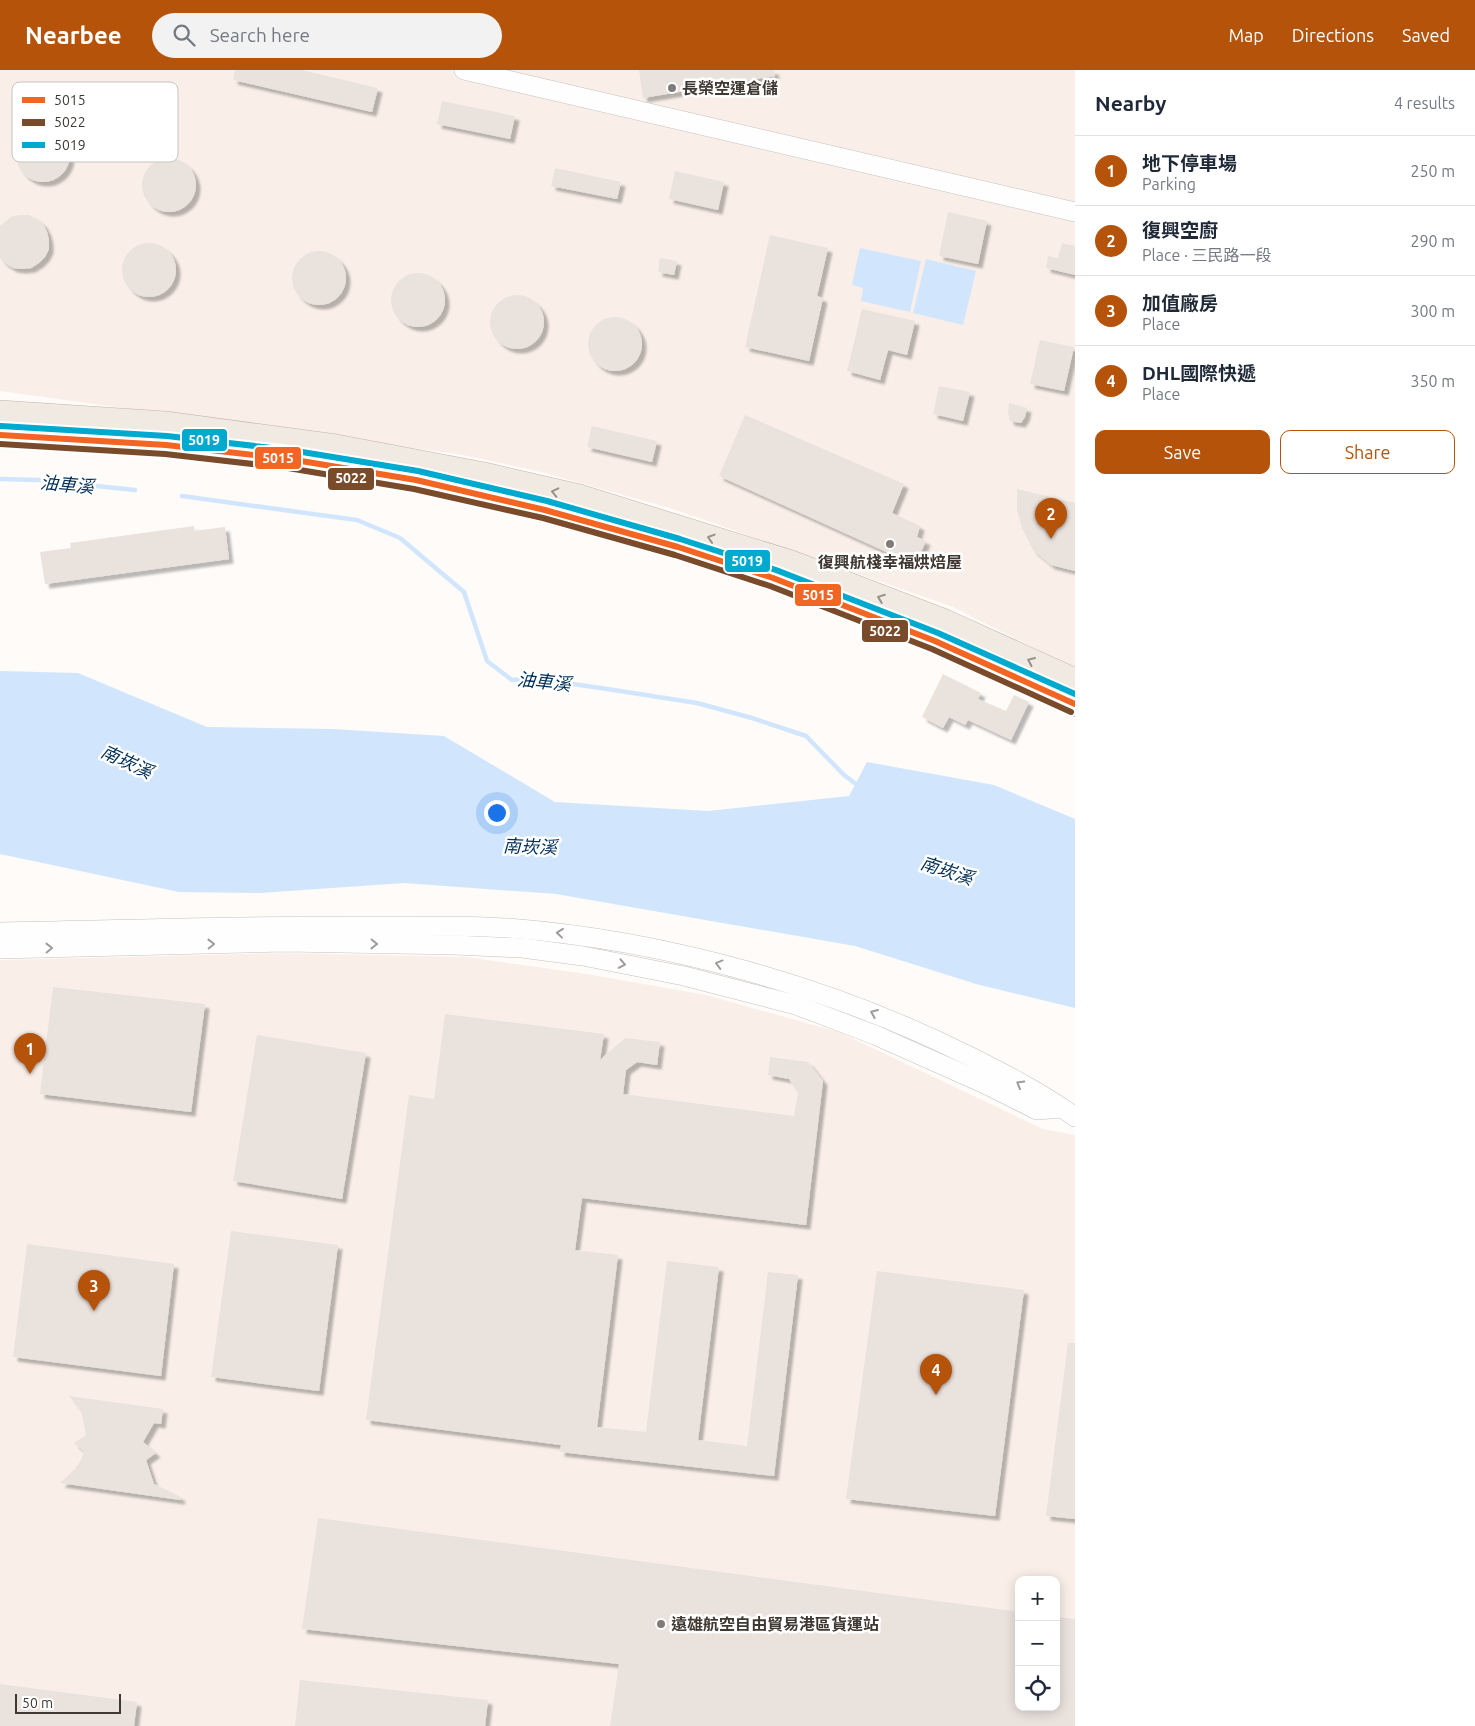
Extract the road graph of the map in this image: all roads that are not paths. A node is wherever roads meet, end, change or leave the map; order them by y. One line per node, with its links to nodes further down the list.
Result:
1 (464, 70): 2 (lane)
2 (1075, 212)
3 (0, 413): 5 (main road, one-way to 3)
4 (0, 435): 6 (main road)
5 (1075, 681)
6 (1075, 704)
7 (0, 932): 9 (lane, one-way to 7)
8 (0, 949): 9 (lane, one-way to 9)
9 (1069, 1112)

